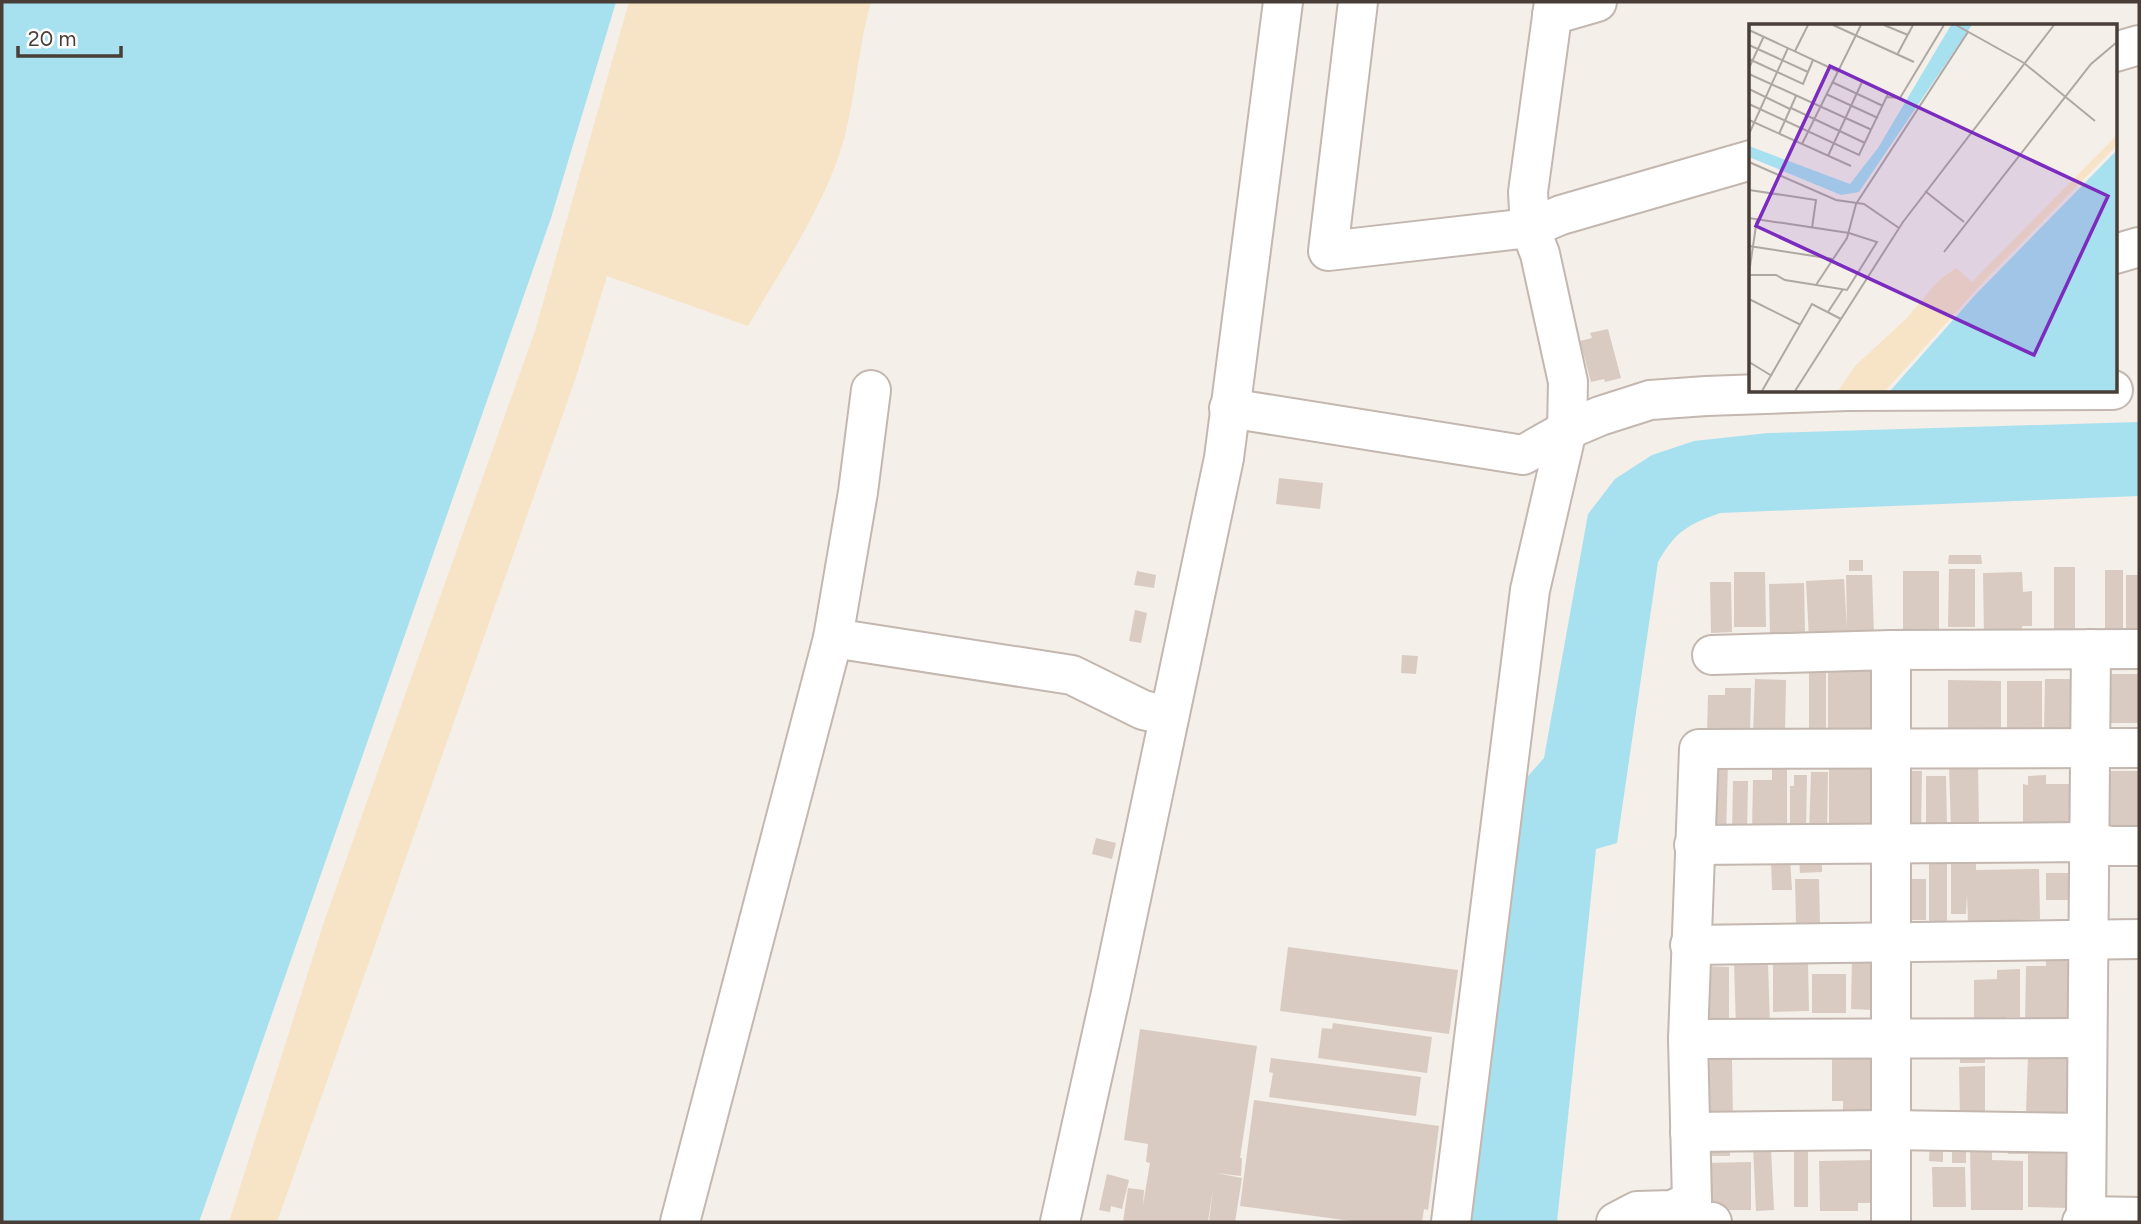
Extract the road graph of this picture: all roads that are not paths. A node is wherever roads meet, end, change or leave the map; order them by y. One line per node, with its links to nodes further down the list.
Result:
1 (1283, 2): 15 (street)
2 (1358, 2): 8 (street)
3 (1597, 2): 4 (street)
4 (1553, 8): 8 (street)
5 (2139, 45): 6 (street)
6 (2116, 52)
7 (1749, 160): 8 (street)
8 (1530, 228): 16 (street)
9 (2139, 247): 10 (street)
10 (2116, 254)
11 (871, 390): 17 (street)
12 (2116, 390): 13 (street)
13 (2139, 390)
14 (1819, 392): 16 (street)
15 (1229, 408): 16 (street); 22 (street)
16 (1567, 430): 45 (street)
17 (832, 638): 22 (street); 43 (street)
18 (2091, 649): 19 (street); 20 (street); 25 (street)
19 (2139, 649)
20 (1891, 650): 21 (street); 23 (street)
21 (1712, 655)
22 (1169, 716): 44 (street)
23 (1891, 748): 25 (street); 27 (street); 28 (street)
24 (2139, 748): 25 (street)
25 (2088, 749): 26 (street)
26 (2087, 842): 27 (street); 29 (street); 30 (street)
27 (1891, 843): 28 (street); 32 (street)
28 (1694, 845): 33 (street)
29 (2139, 846)
30 (2087, 939): 31 (street); 32 (street); 34 (street)
31 (2139, 939)
32 (1891, 942): 33 (street); 36 (street)
33 (1690, 945): 35 (street)
34 (2087, 1038): 36 (street); 39 (street)
35 (1688, 1039): 36 (street); 38 (street)
36 (1891, 1039): 37 (street)
37 (1891, 1130): 38 (street); 39 (street); 47 (street)
38 (1690, 1132): 40 (street)
39 (2086, 1133): 42 (street)
40 (1702, 1211): 46 (street)
41 (2139, 1217): 42 (street)
42 (2079, 1221)
43 (680, 1222)
44 (1059, 1222)
45 (1451, 1222)
46 (1616, 1222)
47 (1891, 1222)

